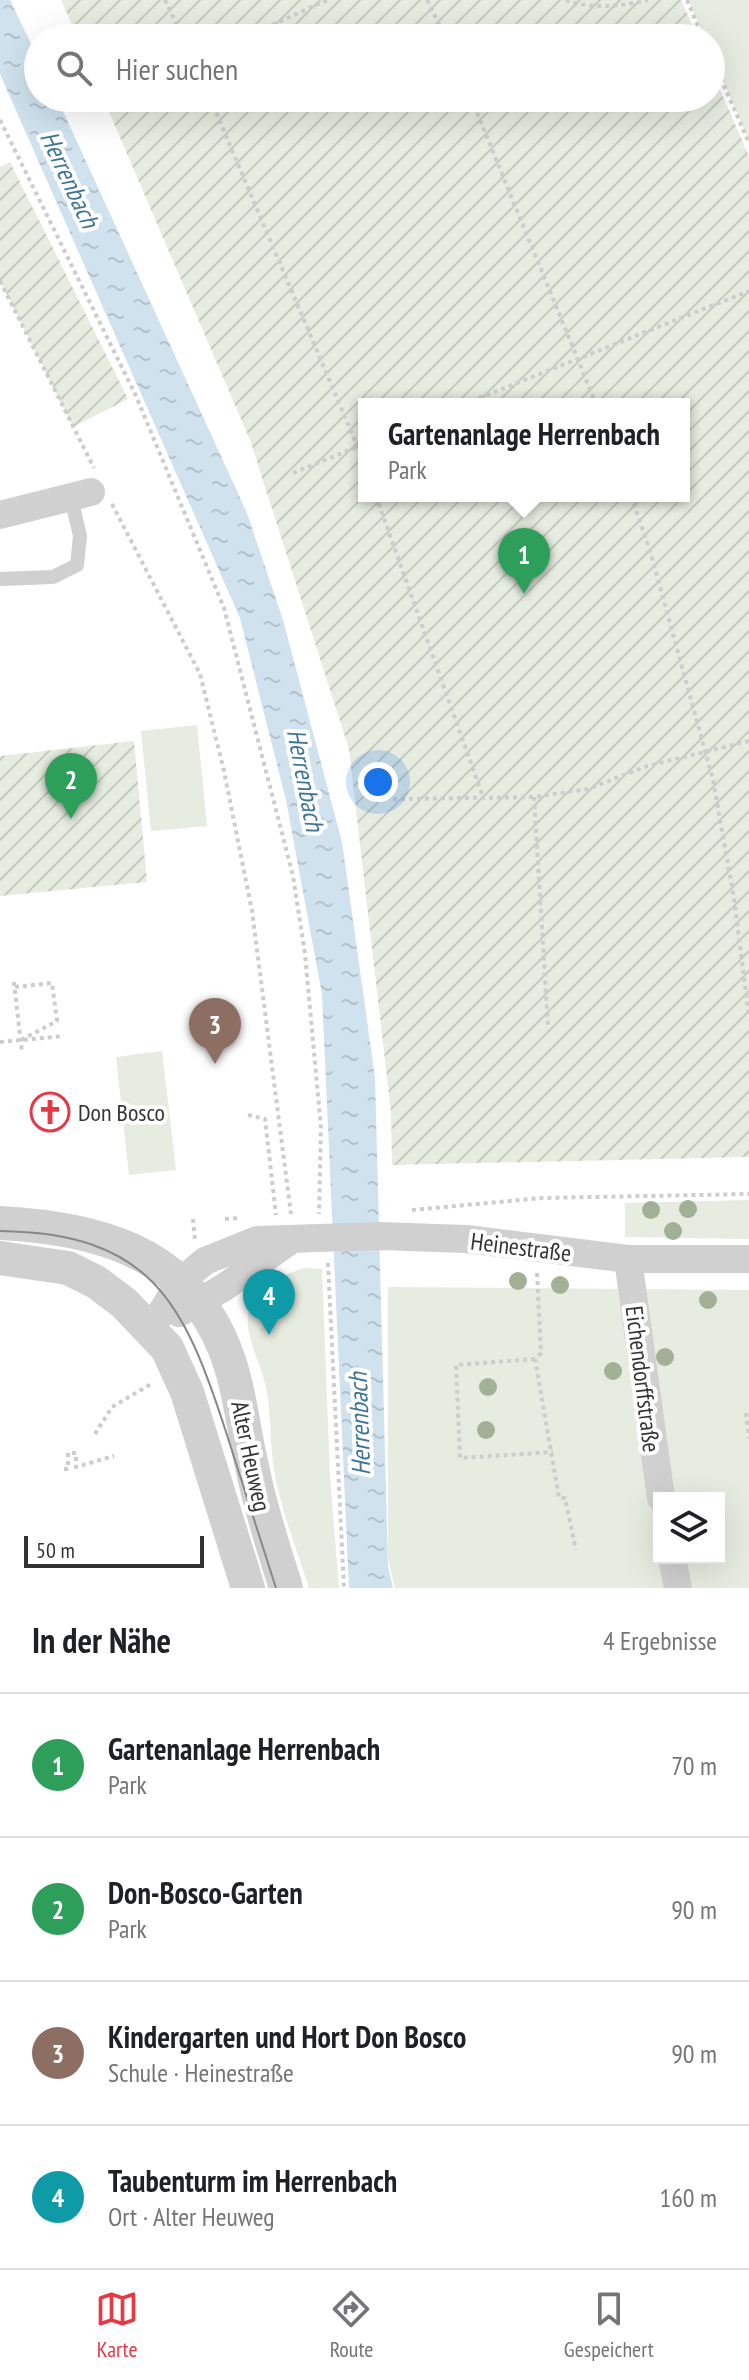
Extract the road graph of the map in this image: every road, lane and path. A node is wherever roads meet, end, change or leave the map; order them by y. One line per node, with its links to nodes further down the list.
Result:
1 (165, 0): 7 (path)
2 (327, 0): 8 (path)
3 (427, 0): 9 (path)
4 (566, 0): 5 (path)
5 (648, 0)
6 (687, 0): 10 (path)
7 (176, 24)
8 (274, 24)
9 (439, 24)
10 (697, 24)
11 (725, 88): 15 (path)
12 (216, 112): 21 (path)
13 (477, 112): 18 (path)
14 (0, 120): 46 (path)
15 (749, 143)
16 (0, 281): 24 (path)
17 (749, 291): 18 (path)
18 (577, 359): 19 (path); 20 (path)
19 (479, 398)
20 (593, 398)
21 (358, 438)
22 (358, 446): 23 (path)
23 (293, 473)
24 (92, 491): 27 (street); 28 (lane); 45 (path)
25 (378, 502): 31 (path)
26 (633, 502): 30 (path)
27 (0, 515)
28 (0, 579)
29 (749, 741): 30 (path)
30 (706, 751): 32 (path); 34 (path)
31 (483, 797): 32 (path); 33 (path)
32 (534, 797): 35 (path)
33 (393, 799)
34 (749, 1017)
35 (548, 1027)
36 (64, 1036): 37 (path)
37 (21, 1040): 37 (path); 38 (path); 39 (path)
38 (0, 1042)
39 (22, 1053)
40 (248, 1115): 42 (path)
41 (749, 1194): 43 (path)
42 (275, 1207)
43 (406, 1211)
44 (0, 1223): 51 (street, Alter Heuweg)
45 (292, 1227): 46 (street, Heinestraße); 51 (street, Heinestraße)
46 (326, 1236): 47 (street, Heinestraße); 65 (path)
47 (537, 1249): 49 (street, Heinestraße); 53 (path)
48 (0, 1258): 52 (street, Alter Heuweg)
49 (628, 1259): 50 (street, Heinestraße); 60 (street, Eichendorffstraße)
50 (749, 1259)
51 (197, 1303): 52 (street, Heinestraße); 52 (street); 64 (street, Alter Heuweg)
52 (158, 1356): 55 (path); 63 (street, Alter Heuweg)
53 (535, 1359): 57 (path); 57 (path)
54 (746, 1413): 56 (path)
55 (95, 1434)
56 (749, 1438)
57 (553, 1452): 61 (path)
58 (114, 1456): 59 (path)
59 (64, 1469)
60 (660, 1492)
61 (576, 1550)
62 (673, 1564): 66 (street)
63 (248, 1588)
64 (286, 1588)
65 (344, 1588)
66 (678, 1588)

